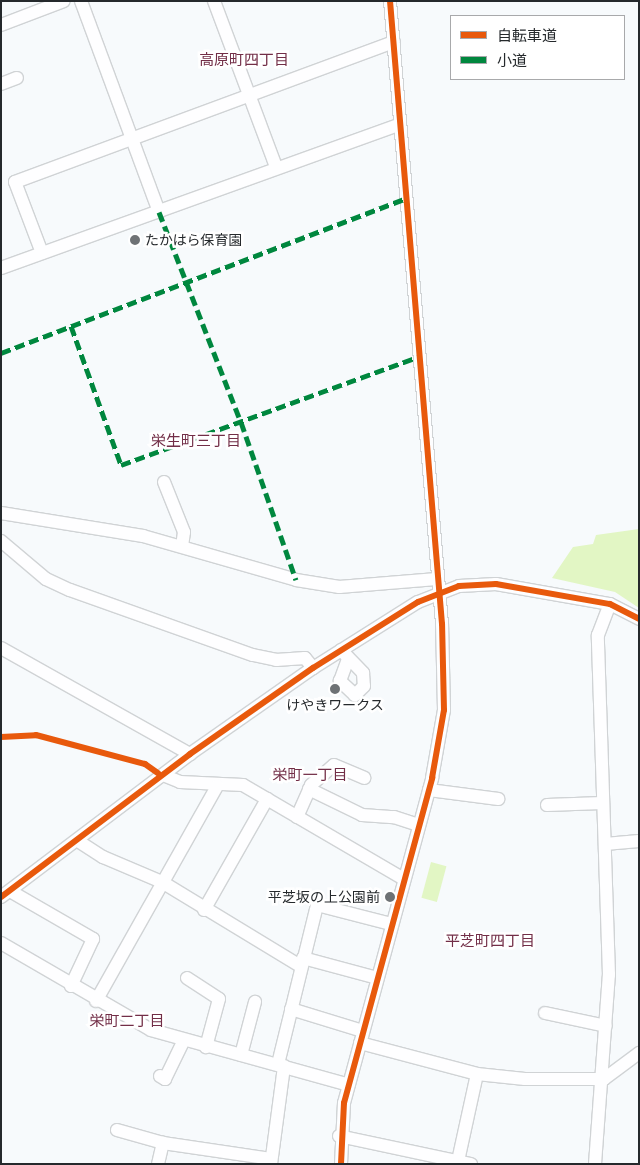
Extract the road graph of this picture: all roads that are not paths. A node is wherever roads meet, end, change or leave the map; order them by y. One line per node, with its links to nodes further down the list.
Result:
1 (64, 1): 5 (street)
2 (81, 1): 11 (street)
3 (214, 1): 9 (street)
4 (390, 1): 6 (street)
5 (1, 25)
6 (394, 42): 9 (street); 10 (street)
7 (17, 78): 8 (street)
8 (1, 84)
9 (250, 94): 11 (street); 12 (street)
10 (400, 124): 12 (street); 20 (street)
11 (132, 138): 13 (street); 14 (street)
12 (276, 167): 13 (street)
13 (159, 212): 14 (street)
14 (42, 253): 15 (street)
15 (1, 268)
16 (164, 482): 19 (street)
17 (1, 513): 19 (street)
18 (1, 540): 25 (street)
19 (182, 546): 20 (street)
20 (438, 579): 21 (street)
21 (438, 594): 22 (street); 25 (street); 31 (street)
22 (610, 604): 23 (street); 34 (street)
23 (639, 619)
24 (1, 648): 26 (street)
25 (313, 668): 26 (street)
26 (190, 754): 27 (street)
27 (163, 775): 29 (street); 38 (street)
28 (364, 778): 30 (street)
29 (217, 786): 32 (street); 42 (street)
30 (309, 789): 36 (street); 37 (street)
31 (429, 790): 33 (street); 37 (street)
32 (267, 799): 36 (street); 44 (street)
33 (498, 799)
34 (602, 803): 35 (street); 40 (street)
35 (547, 805)
36 (297, 817): 41 (street)
37 (418, 825): 41 (street)
38 (78, 841): 42 (street); 43 (street)
39 (639, 841): 40 (street)
40 (605, 844): 55 (street)
41 (404, 879): 45 (street)
42 (162, 882): 44 (street); 51 (street)
43 (6, 894): 50 (street)
44 (204, 910): 47 (street)
45 (391, 924): 47 (street); 49 (street)
46 (1, 943): 50 (street)
47 (302, 962): 49 (street); 53 (street)
48 (188, 978): 58 (street)
49 (377, 978): 56 (street)
50 (71, 986): 51 (street)
51 (96, 1001): 57 (street)
52 (255, 1002): 60 (street)
53 (290, 1009): 56 (street); 61 (street)
54 (545, 1013): 55 (street)
55 (606, 1026): 64 (street)
56 (361, 1037): 62 (street); 65 (street)
57 (183, 1042): 58 (street); 63 (street)
58 (206, 1047): 60 (street)
59 (639, 1053): 64 (street)
60 (241, 1055): 61 (street)
61 (281, 1065): 65 (street); 70 (street)
62 (477, 1074): 64 (street); 69 (street)
63 (160, 1076)
64 (604, 1079): 74 (street)
65 (348, 1084): 67 (street)
66 (117, 1130): 68 (street)
67 (339, 1136): 69 (street); 71 (street)
68 (163, 1143): 70 (street); 72 (street)
69 (458, 1161): 73 (street)
70 (271, 1162)
71 (344, 1163)
72 (158, 1164)
73 (471, 1164)
74 (595, 1164)

